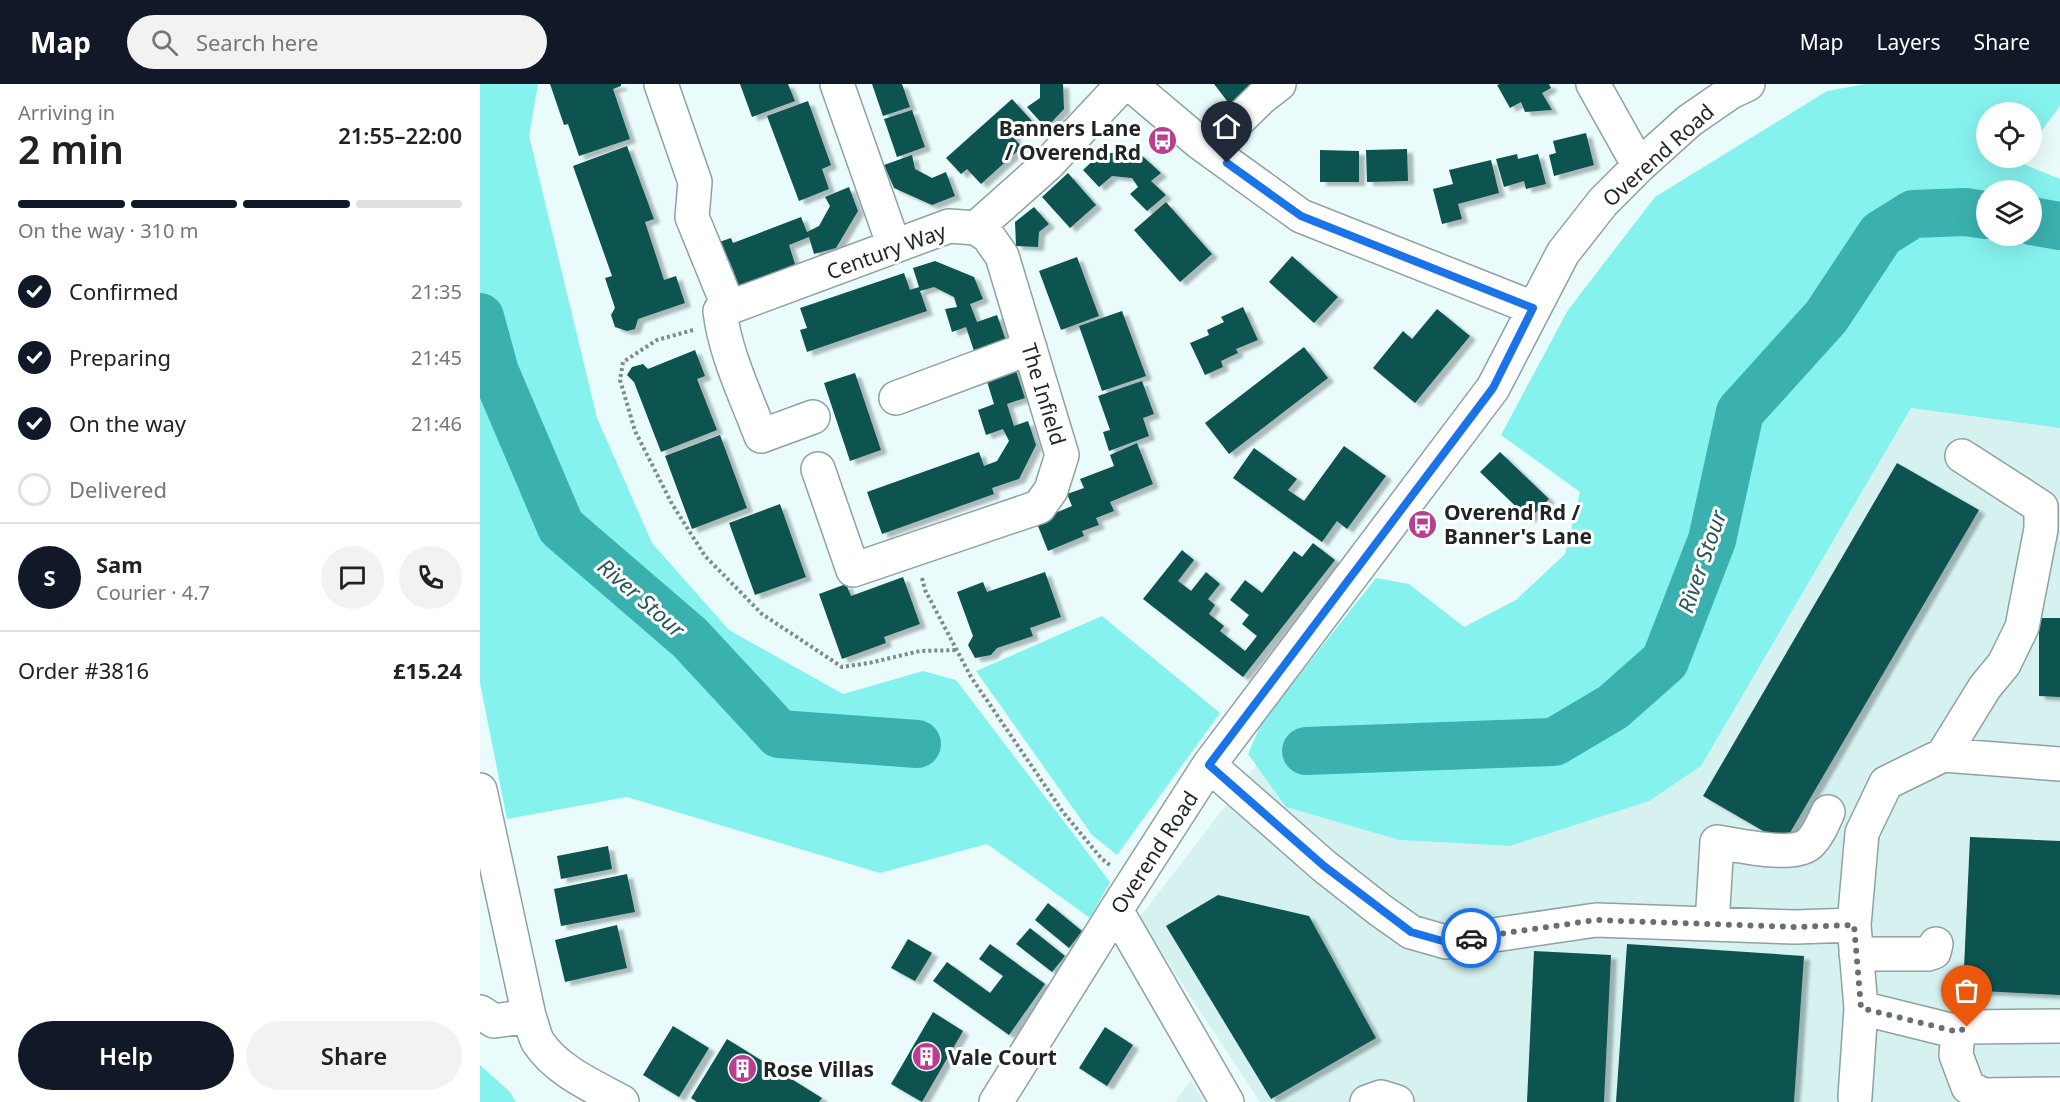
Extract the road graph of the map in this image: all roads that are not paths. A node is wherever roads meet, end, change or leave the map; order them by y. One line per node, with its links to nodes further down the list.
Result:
1 (661, 84): 13 (street)
2 (837, 84): 11 (street)
3 (1123, 84): 10 (street, Century Way)
4 (1130, 84): 8 (street)
5 (1279, 84): 8 (street)
6 (1593, 84): 9 (street)
7 (1748, 84): 9 (street, Overend Road)
8 (1209, 149): 12 (street)
9 (1639, 166): 12 (street, Overend Road)
10 (976, 228): 11 (street, Century Way); 14 (street, The Infield)
11 (894, 246): 13 (street, Century Way)
12 (1533, 308): 22 (street, Overend Road)
13 (725, 315): 16 (street)
14 (1030, 348): 15 (street); 18 (street, The Infield)
15 (896, 398)
16 (813, 417)
17 (1962, 456): 19 (street)
18 (818, 469)
19 (2051, 529): 20 (street)
20 (1943, 755): 21 (street); 27 (street)
21 (2060, 764)
22 (1209, 765): 25 (street, Overend Road); 26 (street)
23 (480, 790): 31 (street)
24 (1828, 812): 26 (street)
25 (1116, 910): 37 (street, Overend Road); 38 (street)
26 (1712, 924): 27 (street)
27 (1855, 939): 28 (street); 29 (street)
28 (1936, 944)
29 (1861, 1008): 33 (street); 35 (street)
30 (480, 1012): 31 (street)
31 (529, 1016): 36 (street)
32 (2060, 1026): 33 (street)
33 (1958, 1032): 34 (street)
34 (2060, 1094)
35 (1855, 1097)
36 (622, 1102)
37 (996, 1102)
38 (1227, 1102)
39 (1367, 1102): 40 (street)
40 (1397, 1102)

